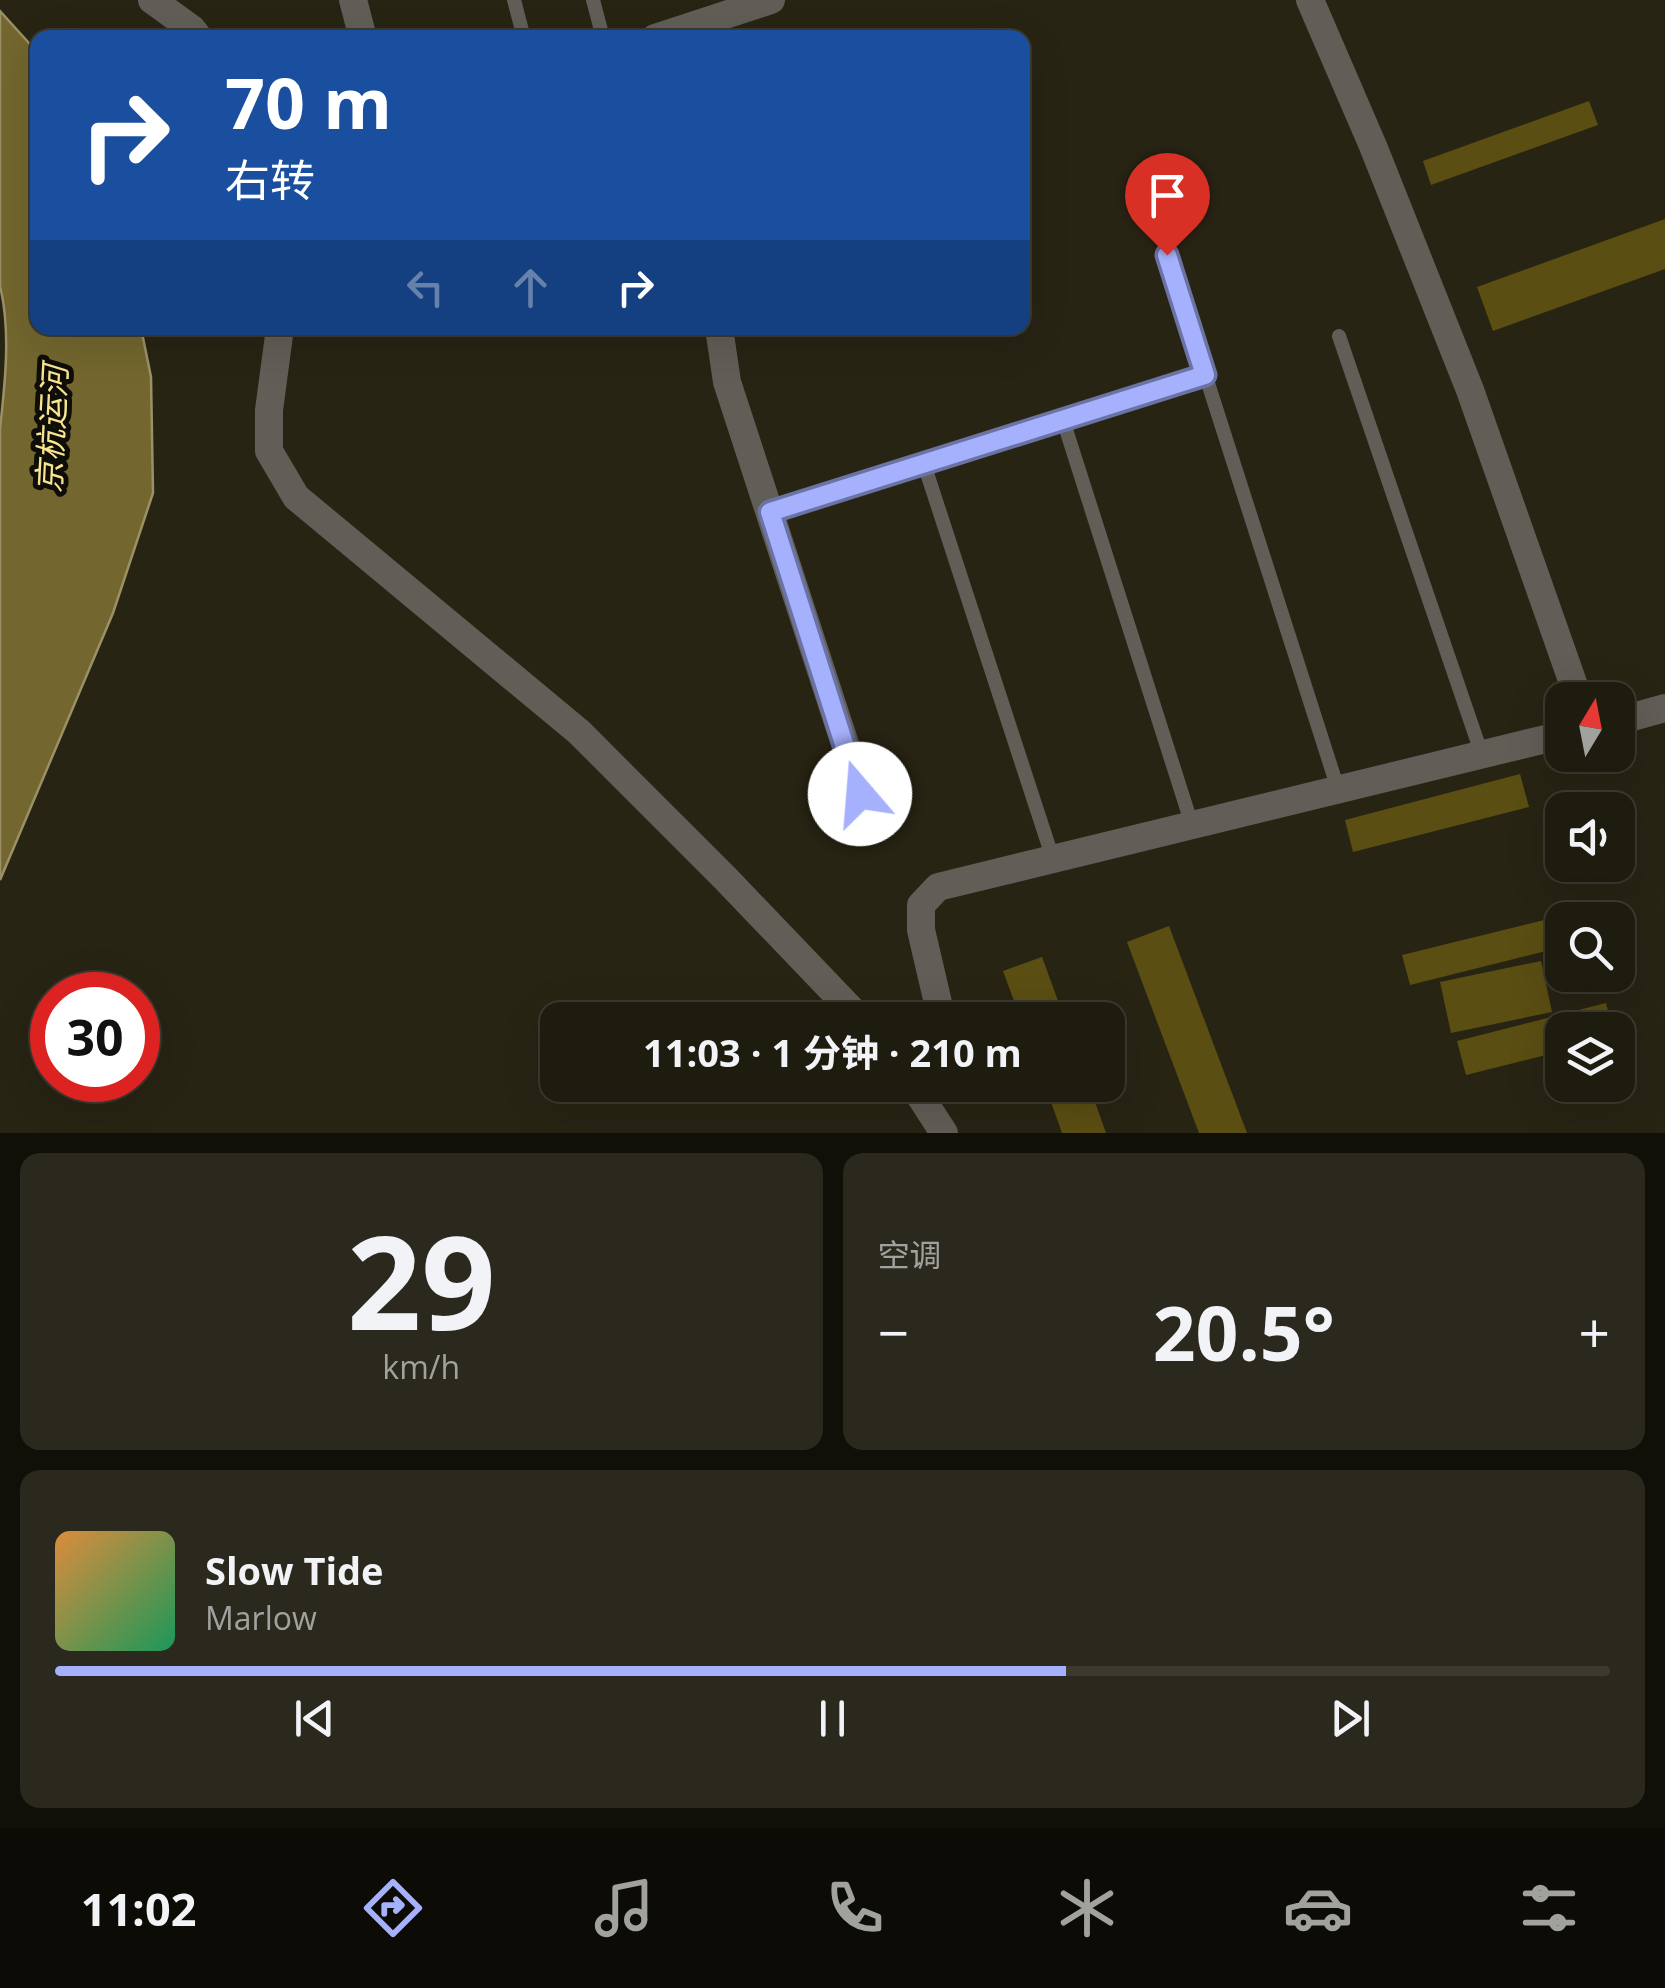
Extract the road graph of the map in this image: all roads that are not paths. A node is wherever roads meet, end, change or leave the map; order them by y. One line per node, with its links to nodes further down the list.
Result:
1 (152, 0): 7 (street)
2 (353, 0): 8 (street)
3 (514, 0): 9 (lane)
4 (592, 0): 10 (lane)
5 (771, 0): 11 (street)
6 (1310, 0): 20 (street)
7 (193, 30)
8 (361, 30)
9 (522, 30)
10 (601, 30)
11 (679, 30)
12 (1167, 255): 16 (lane)
13 (279, 335): 29 (street)
14 (720, 335): 19 (street)
15 (1339, 336): 24 (lane)
16 (1205, 375): 17 (lane); 25 (lane)
17 (1063, 420): 18 (lane); 27 (lane)
18 (924, 464): 19 (lane); 28 (lane)
19 (770, 512): 26 (street)
20 (1573, 682)
21 (1665, 708): 22 (street)
22 (1635, 716)
23 (1545, 739): 24 (street)
24 (1482, 754): 25 (street)
25 (1338, 790): 27 (street)
26 (860, 794)
27 (1192, 825): 28 (street)
28 (1053, 859): 30 (street)
29 (843, 1002)
30 (938, 1002)
31 (931, 1102): 32 (street)
32 (944, 1133)

